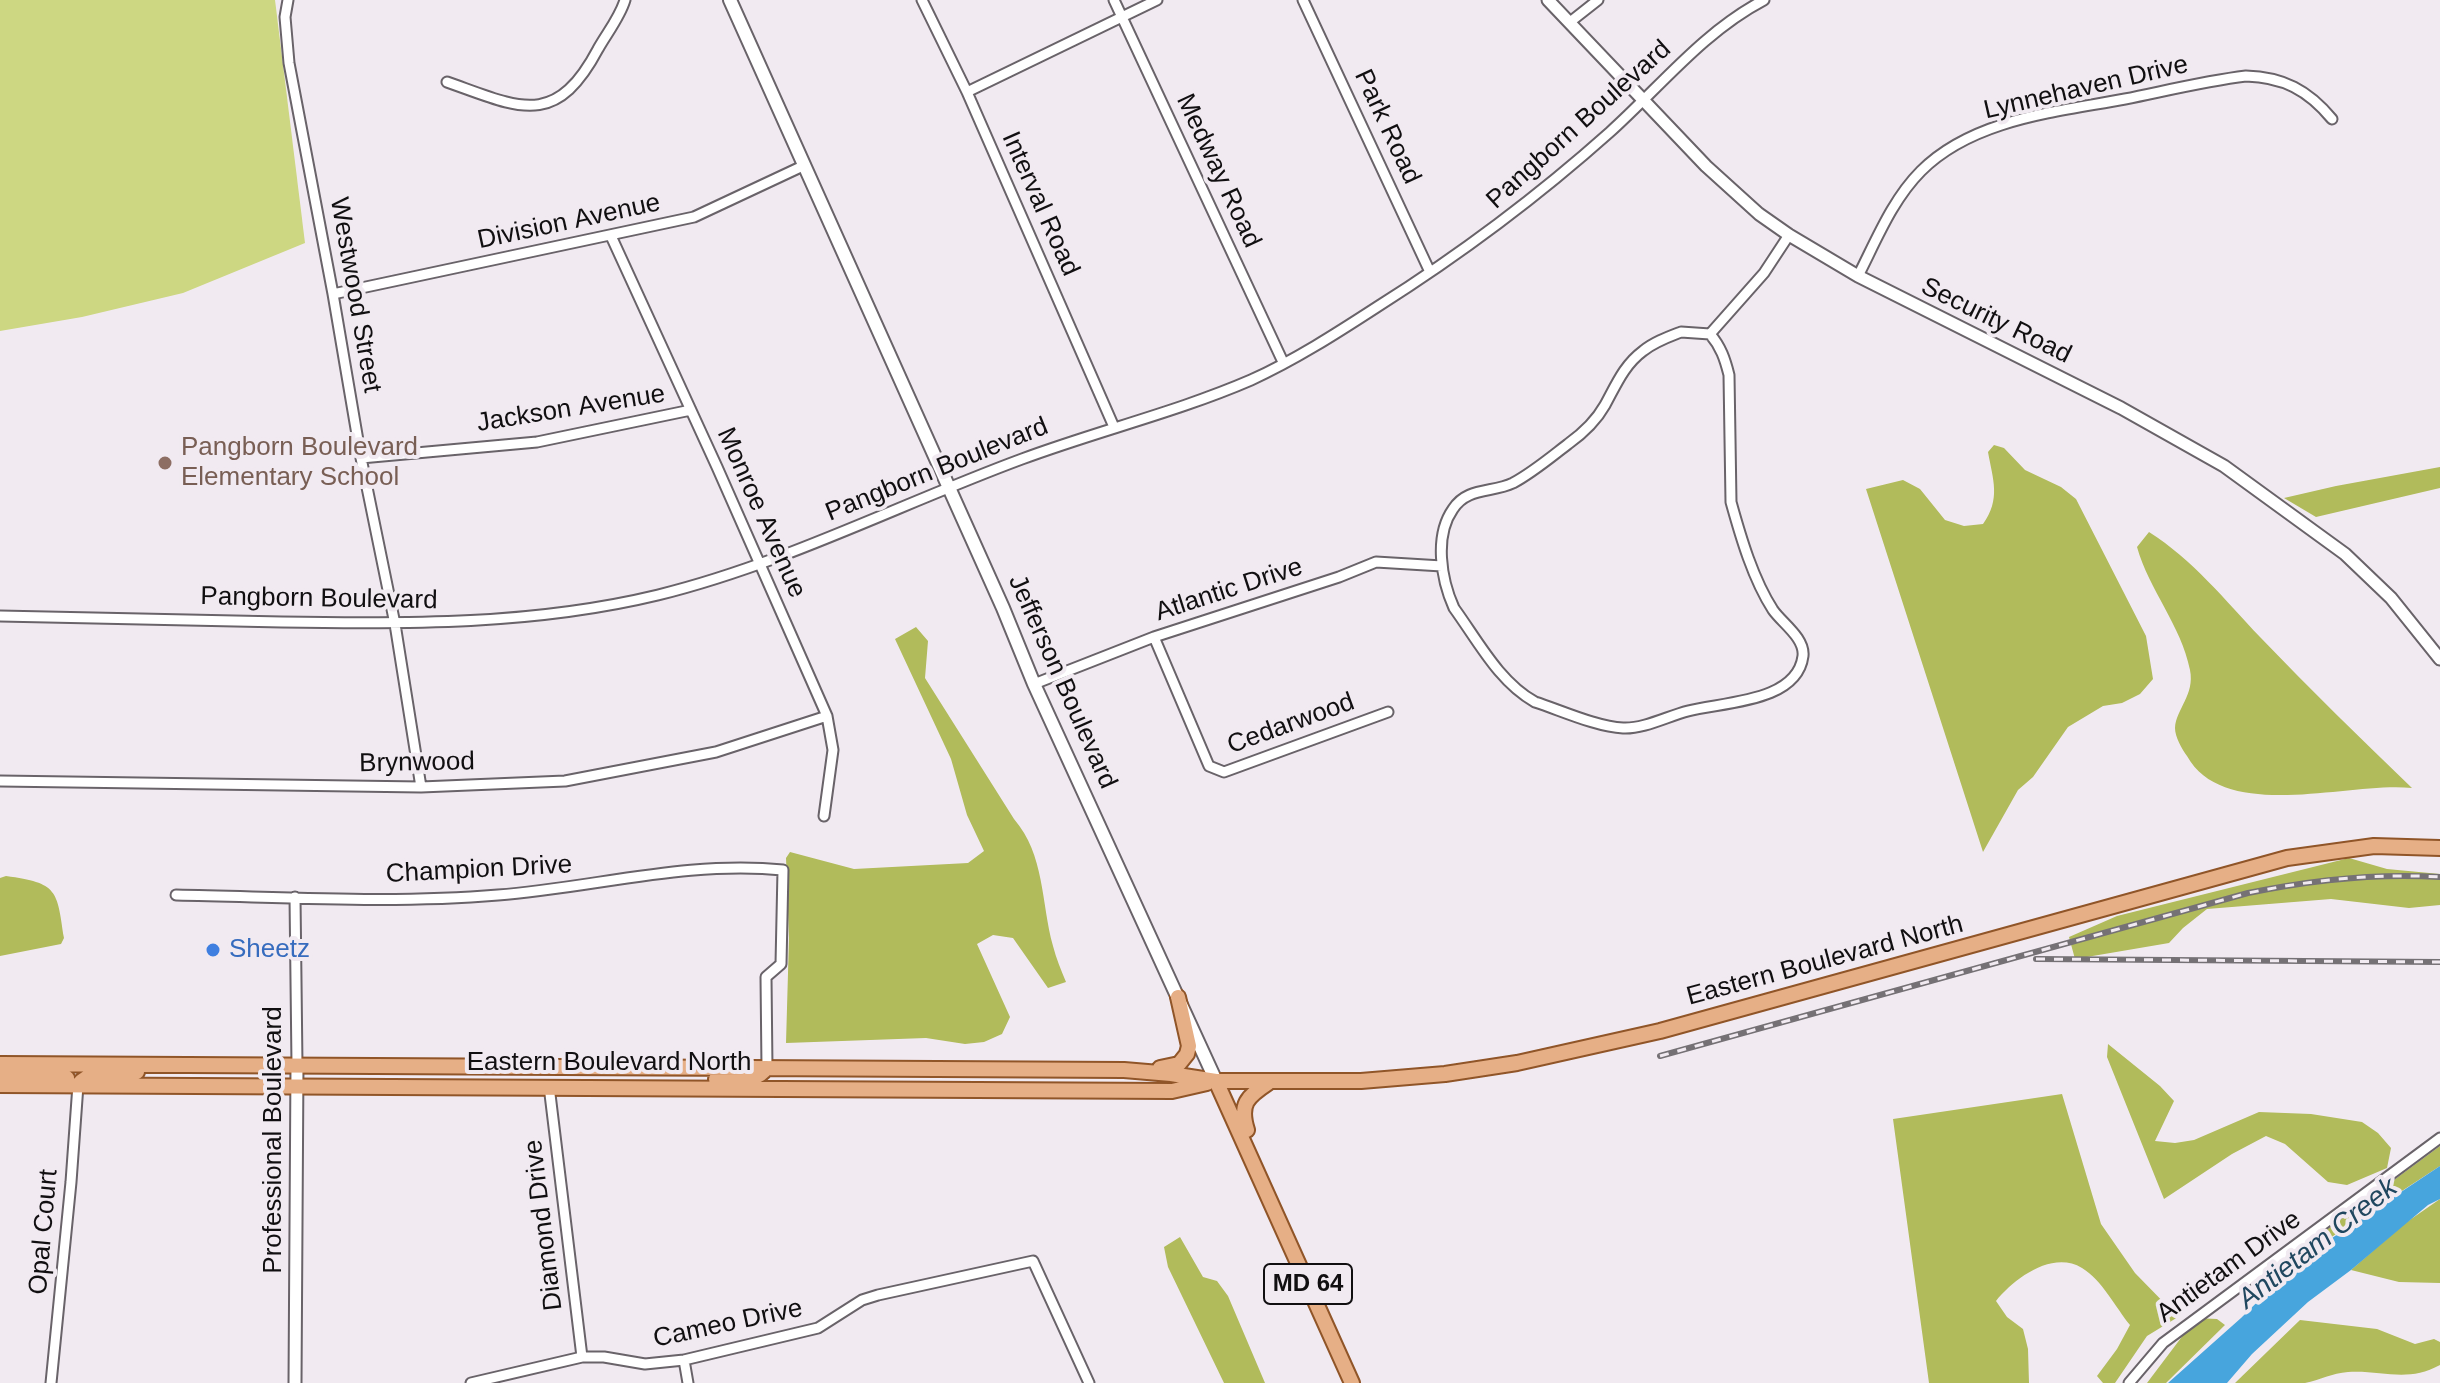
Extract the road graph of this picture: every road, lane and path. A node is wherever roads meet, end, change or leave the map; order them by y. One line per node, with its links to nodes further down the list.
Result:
1 (288, 0): 22 (street, Westwood Street)
2 (625, 0): 13 (street)
3 (730, 0): 17 (main road, Jefferson Boulevard / MD 64)
4 (922, 0): 14 (street, Interval Road)
5 (1114, 0): 11 (street, Medway Road)
6 (1157, 0): 11 (street)
7 (1303, 0): 20 (street, Park Road)
8 (1548, 0): 12 (street, Security Road)
9 (1598, 0): 12 (street)
10 (1764, 0): 15 (street, Pangborn Boulevard)
11 (1122, 17): 14 (street); 24 (street, Medway Road)
12 (1570, 22): 15 (street, Security Road)
13 (447, 82)
14 (967, 92): 26 (street, Interval Road)
15 (1643, 101): 18 (street, Security Road); 20 (street, Pangborn Boulevard)
16 (2332, 119): 21 (street, Lynnehaven Drive)
17 (805, 165): 19 (street, Division Avenue); 28 (main road, Jefferson Boulevard / MD 64)
18 (1789, 235): 21 (street, Security Road); 23 (street)
19 (611, 236): 22 (street, Division Avenue); 25 (street, Monroe Avenue)
20 (1430, 272): 24 (street, Pangborn Boulevard)
21 (1858, 276): 34 (street, Security Road)
22 (333, 294): 27 (street, Westwood Street)
23 (1710, 334): 30 (street); 30 (street)
24 (1283, 362): 26 (street, Pangborn Boulevard)
25 (691, 410): 27 (street, Jackson Avenue); 29 (street, Monroe Avenue)
26 (1114, 427): 28 (street, Pangborn Boulevard)
27 (361, 458): 32 (street, Westwood Street)
28 (949, 486): 29 (street, Pangborn Boulevard); 35 (main road, Jefferson Boulevard / MD 64)
29 (759, 566): 32 (street, Pangborn Boulevard); 37 (street, Monroe Avenue)
30 (1442, 566): 33 (street, Atlantic Drive)
31 (0, 616): 32 (street, Pangborn Boulevard)
32 (395, 624): 39 (street, Westwood Street)
33 (1154, 637): 35 (street, Atlantic Drive); 36 (street, Cedarwood)
34 (2440, 659)
35 (1034, 684): 44 (main road, Jefferson Boulevard / MD 64)
36 (1388, 712)
37 (827, 716): 39 (street, Brynwood); 40 (street, Monroe Avenue)
38 (0, 781): 39 (street, Brynwood)
39 (421, 787)
40 (824, 816)
41 (2440, 848): 53 (main road, Eastern Boulevard North)
42 (176, 895): 43 (street, Champion Drive)
43 (295, 897): 47 (street, Professional Boulevard); 49 (street, Champion Drive)
44 (1178, 997): 50 (main road); 52 (main road, Jefferson Boulevard / MD 64)
45 (0, 1064): 46 (main road, Eastern Boulevard North)
46 (192, 1064): 47 (main road, Eastern Boulevard North); 55 (main road)
47 (297, 1065): 48 (main road, Eastern Boulevard North); 56 (street, Professional Boulevard)
48 (677, 1068): 49 (main road, Eastern Boulevard North); 57 (main road)
49 (767, 1068): 50 (main road, Eastern Boulevard North); 58 (main road)
50 (1124, 1070): 52 (main road, Eastern Boulevard North)
51 (0, 1072): 55 (main road)
52 (1216, 1081): 53 (main road, Eastern Boulevard North); 58 (main road, Eastern Boulevard North); 60 (main road, Jefferson Boulevard / MD 64)
53 (1270, 1082): 60 (main road)
54 (0, 1085): 55 (main road, Eastern Boulevard North)
55 (78, 1085): 56 (main road, Eastern Boulevard North); 63 (street, Opal Court)
56 (297, 1086): 57 (main road, Eastern Boulevard North); 64 (street, Professional Boulevard)
57 (549, 1086): 58 (main road, Eastern Boulevard North); 61 (street, Diamond Drive)
58 (661, 1087)
59 (2440, 1138): 69 (street, Antietam Drive)
60 (1264, 1184): 68 (main road, Jefferson Boulevard / MD 64)
61 (582, 1357): 62 (street, Cameo Drive); 65 (street, Cameo Drive)
62 (684, 1360): 66 (street); 67 (street, Cameo Drive)
63 (51, 1383)
64 (295, 1383)
65 (471, 1383)
66 (688, 1383)
67 (1089, 1383)
68 (1352, 1383)
69 (2129, 1383)

